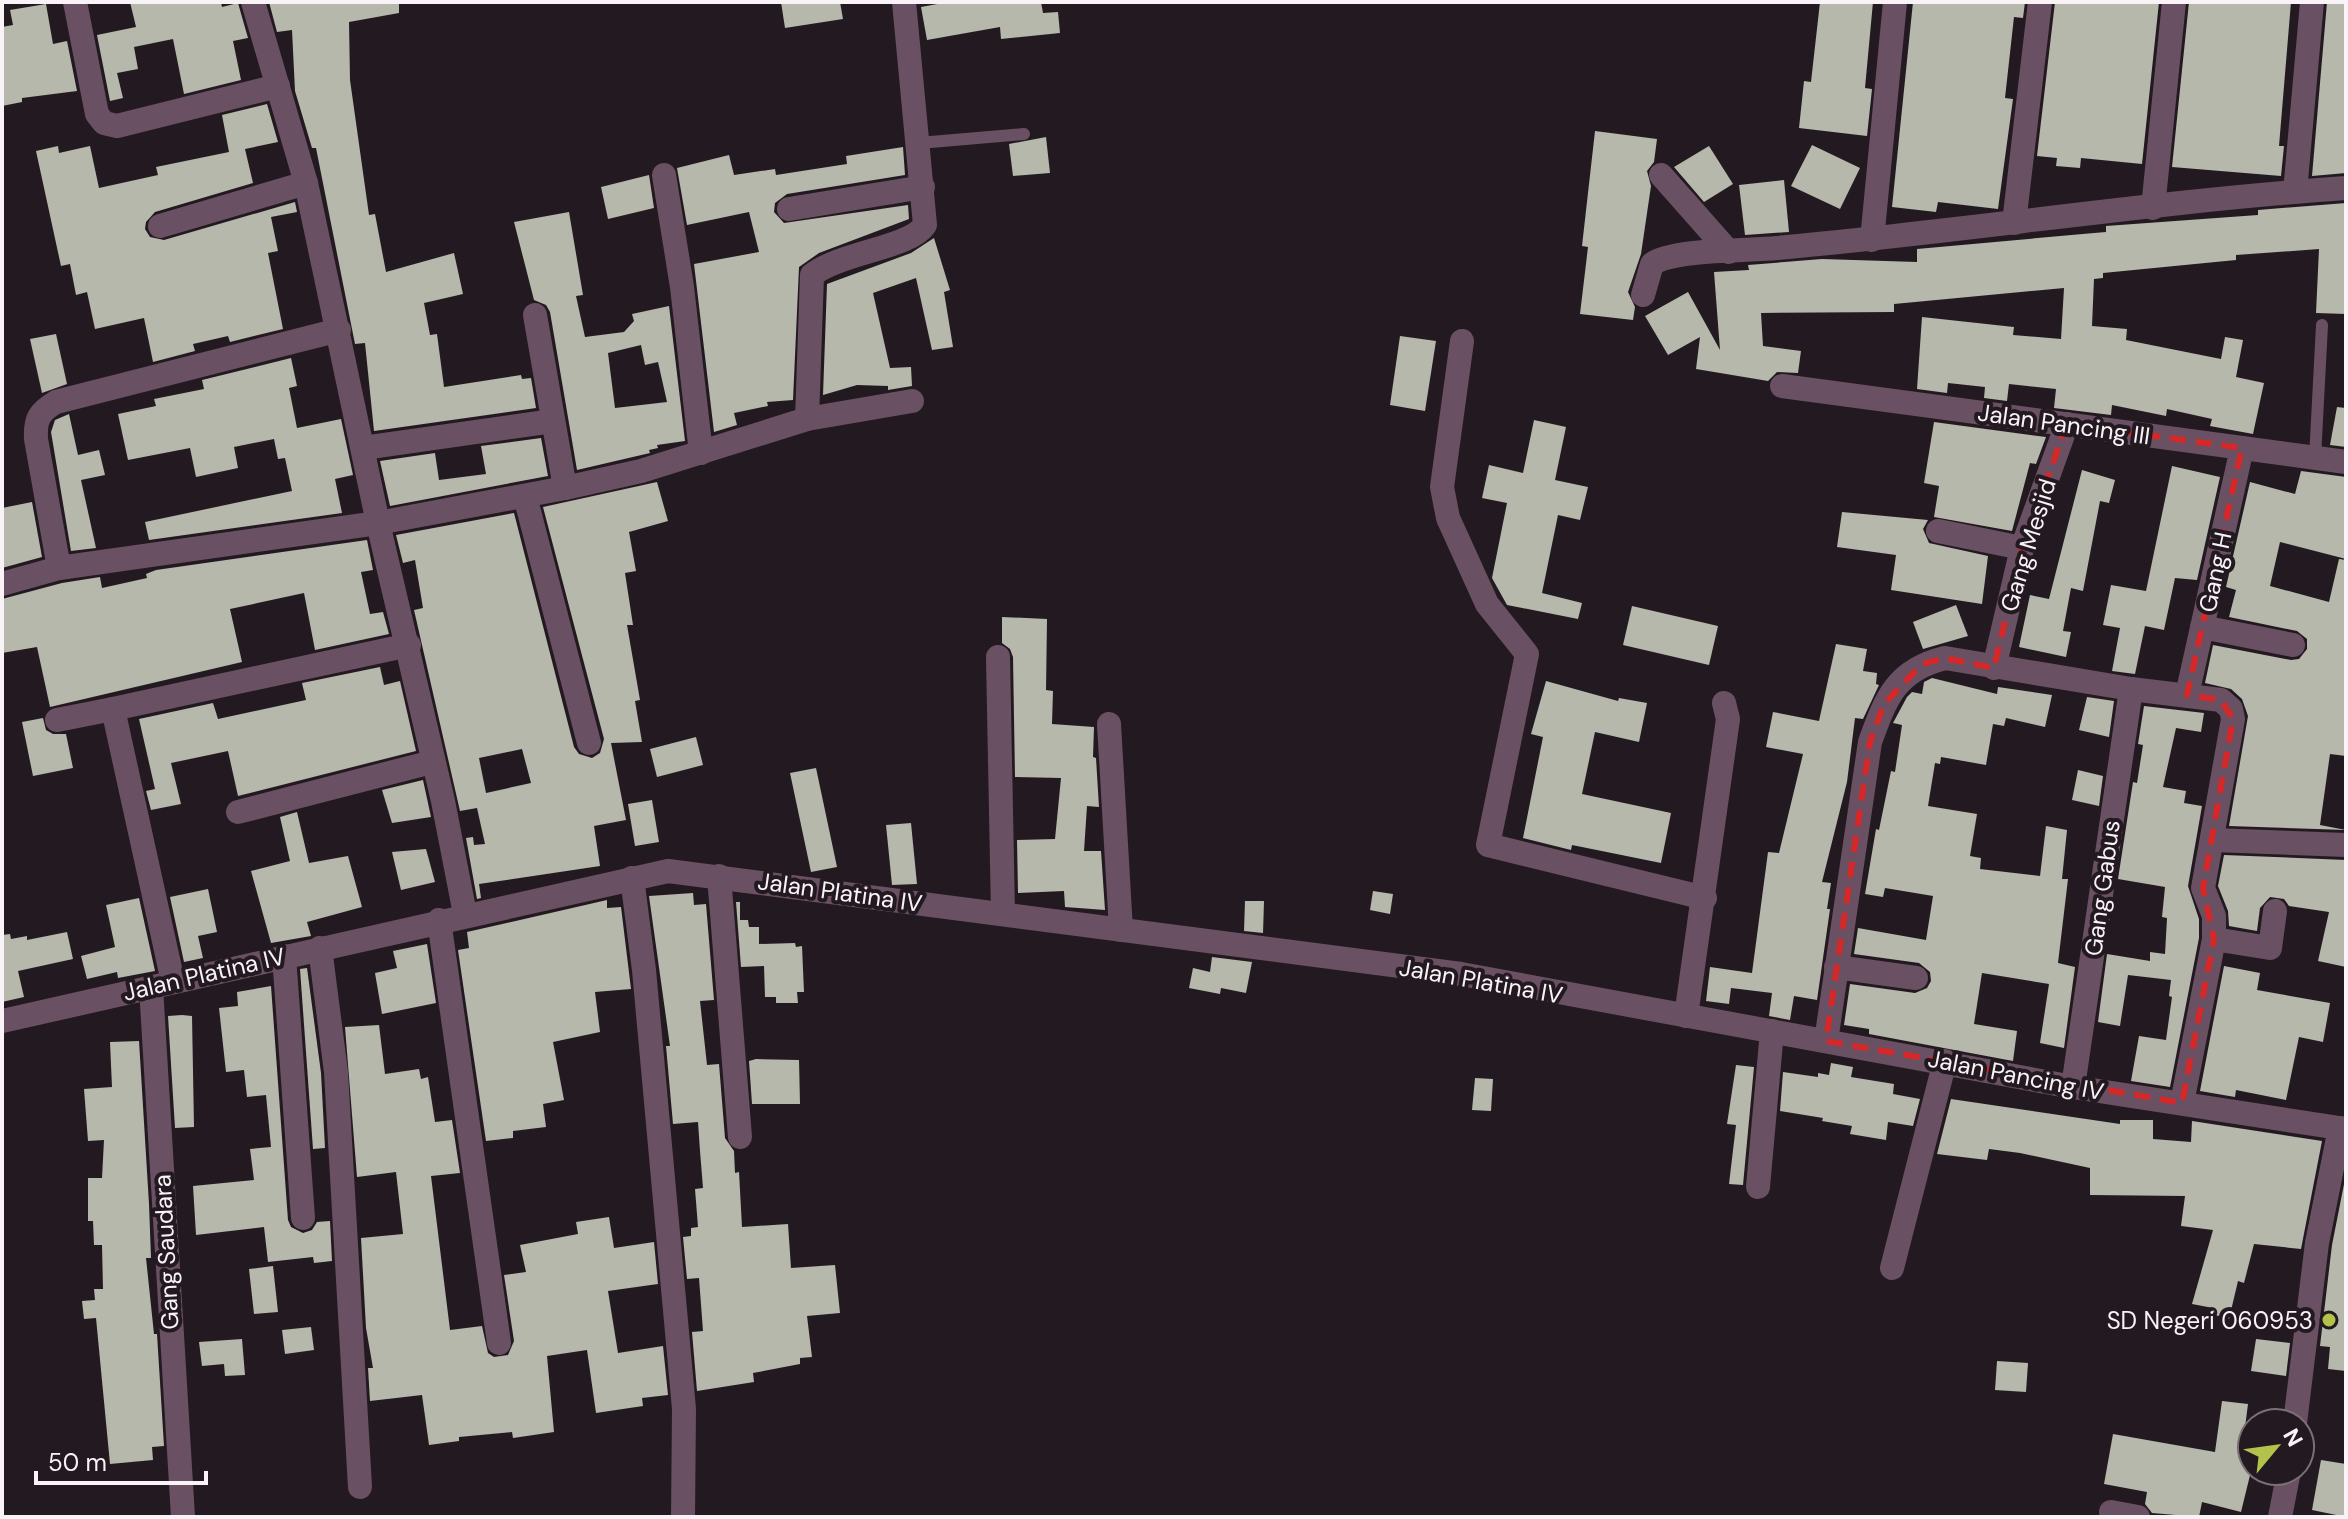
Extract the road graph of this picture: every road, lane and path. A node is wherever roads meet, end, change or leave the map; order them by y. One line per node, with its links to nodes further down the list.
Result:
1 (75, 2): 8 (street)
2 (253, 2): 8 (street)
3 (904, 2): 10 (street)
4 (1895, 2): 21 (street)
5 (2040, 2): 19 (street)
6 (2174, 2): 17 (street)
7 (2312, 2): 16 (street)
8 (278, 86): 13 (street)
9 (1024, 134): 10 (lane)
10 (919, 143): 14 (street)
11 (664, 175): 35 (street)
12 (1661, 175): 22 (street)
13 (306, 183): 20 (street); 26 (street)
14 (923, 187): 18 (street); 30 (street)
15 (2346, 188): 16 (street)
16 (2295, 192): 17 (street)
17 (2153, 208): 19 (street)
18 (789, 209)
19 (2014, 223): 21 (street)
20 (160, 226)
21 (1872, 240): 22 (street)
22 (1729, 252): 23 (street)
23 (1643, 295)
24 (535, 315): 31 (street)
25 (2322, 325): 36 (lane)
26 (339, 330): 33 (street); 43 (street)
27 (1462, 341): 63 (street)
28 (1782, 386): 32 (street, Jalan Pancing III)
29 (912, 401): 30 (street)
30 (807, 419): 35 (street)
31 (553, 421): 33 (street); 38 (street)
32 (2067, 424): 34 (street, Jalan Pancing III); 42 (street, Gang Mesjid)
33 (363, 448): 40 (street)
34 (2242, 448): 36 (street, Jalan Pancing III); 45 (street, Gang H)
35 (701, 453): 38 (street)
36 (2315, 458): 37 (street, Jalan Pancing III)
37 (2346, 462)
38 (565, 488): 39 (street)
39 (525, 496): 40 (street); 56 (street)
40 (378, 523): 43 (street); 46 (street)
41 (1938, 531): 42 (street)
42 (2022, 548): 49 (street, Gang Mesjid)
43 (59, 568): 44 (street)
44 (2, 584)
45 (2202, 627): 47 (street); 51 (street, Gang H)
46 (409, 645): 53 (street); 57 (street)
47 (2293, 645)
48 (998, 657): 66 (street)
49 (1994, 668): 50 (street); 72 (street)
50 (2131, 689): 51 (street); 80 (street, Gang Gabus)
51 (2187, 695): 59 (street)
52 (1724, 703): 63 (street)
53 (113, 709): 54 (street); 74 (street, Gang Saudara)
54 (57, 720)
55 (1109, 724): 68 (street)
56 (589, 743)
57 (432, 762): 58 (street); 65 (street)
58 (238, 812)
59 (2212, 840): 60 (street); 69 (street)
60 (2346, 845)
61 (719, 876): 62 (street, Jalan Platina IV); 66 (street, Jalan Platina IV); 83 (street)
62 (632, 878): 65 (street, Jalan Platina IV); 93 (street)
63 (1705, 898): 75 (street)
64 (2275, 911): 69 (street)
65 (465, 914): 67 (street, Jalan Platina IV)
66 (1003, 914): 68 (street, Jalan Platina IV)
67 (439, 920): 70 (street, Jalan Platina IV); 87 (street)
68 (1121, 930): 75 (street, Jalan Platina IV)
69 (2214, 939): 81 (street)
70 (320, 948): 71 (street, Jalan Platina IV); 89 (street)
71 (284, 956): 74 (street, Jalan Platina IV); 85 (street)
72 (1836, 967): 73 (street); 78 (street)
73 (1916, 978)
74 (162, 984): 76 (street, Jalan Platina IV); 92 (street, Gang Saudara)
75 (1686, 1016): 77 (street, Jalan Pancing IV)
76 (2, 1021)
77 (1772, 1031): 78 (street, Jalan Pancing IV); 84 (street)
78 (1826, 1041): 79 (street, Jalan Pancing IV)
79 (1945, 1061): 80 (street, Jalan Pancing IV); 86 (street)
80 (2073, 1087): 81 (street, Jalan Pancing IV)
81 (2182, 1103): 82 (street, Jalan Pancing IV)
82 (2343, 1128): 88 (street)
83 (740, 1137)
84 (1758, 1187)
85 (303, 1218)
86 (1892, 1268)
87 (499, 1343)
88 (2297, 1407)
89 (360, 1487)
90 (2286, 1487): 95 (street)
91 (2111, 1512): 94 (street)
92 (183, 1517)
93 (683, 1517)
94 (2138, 1517)
95 (2280, 1517)

